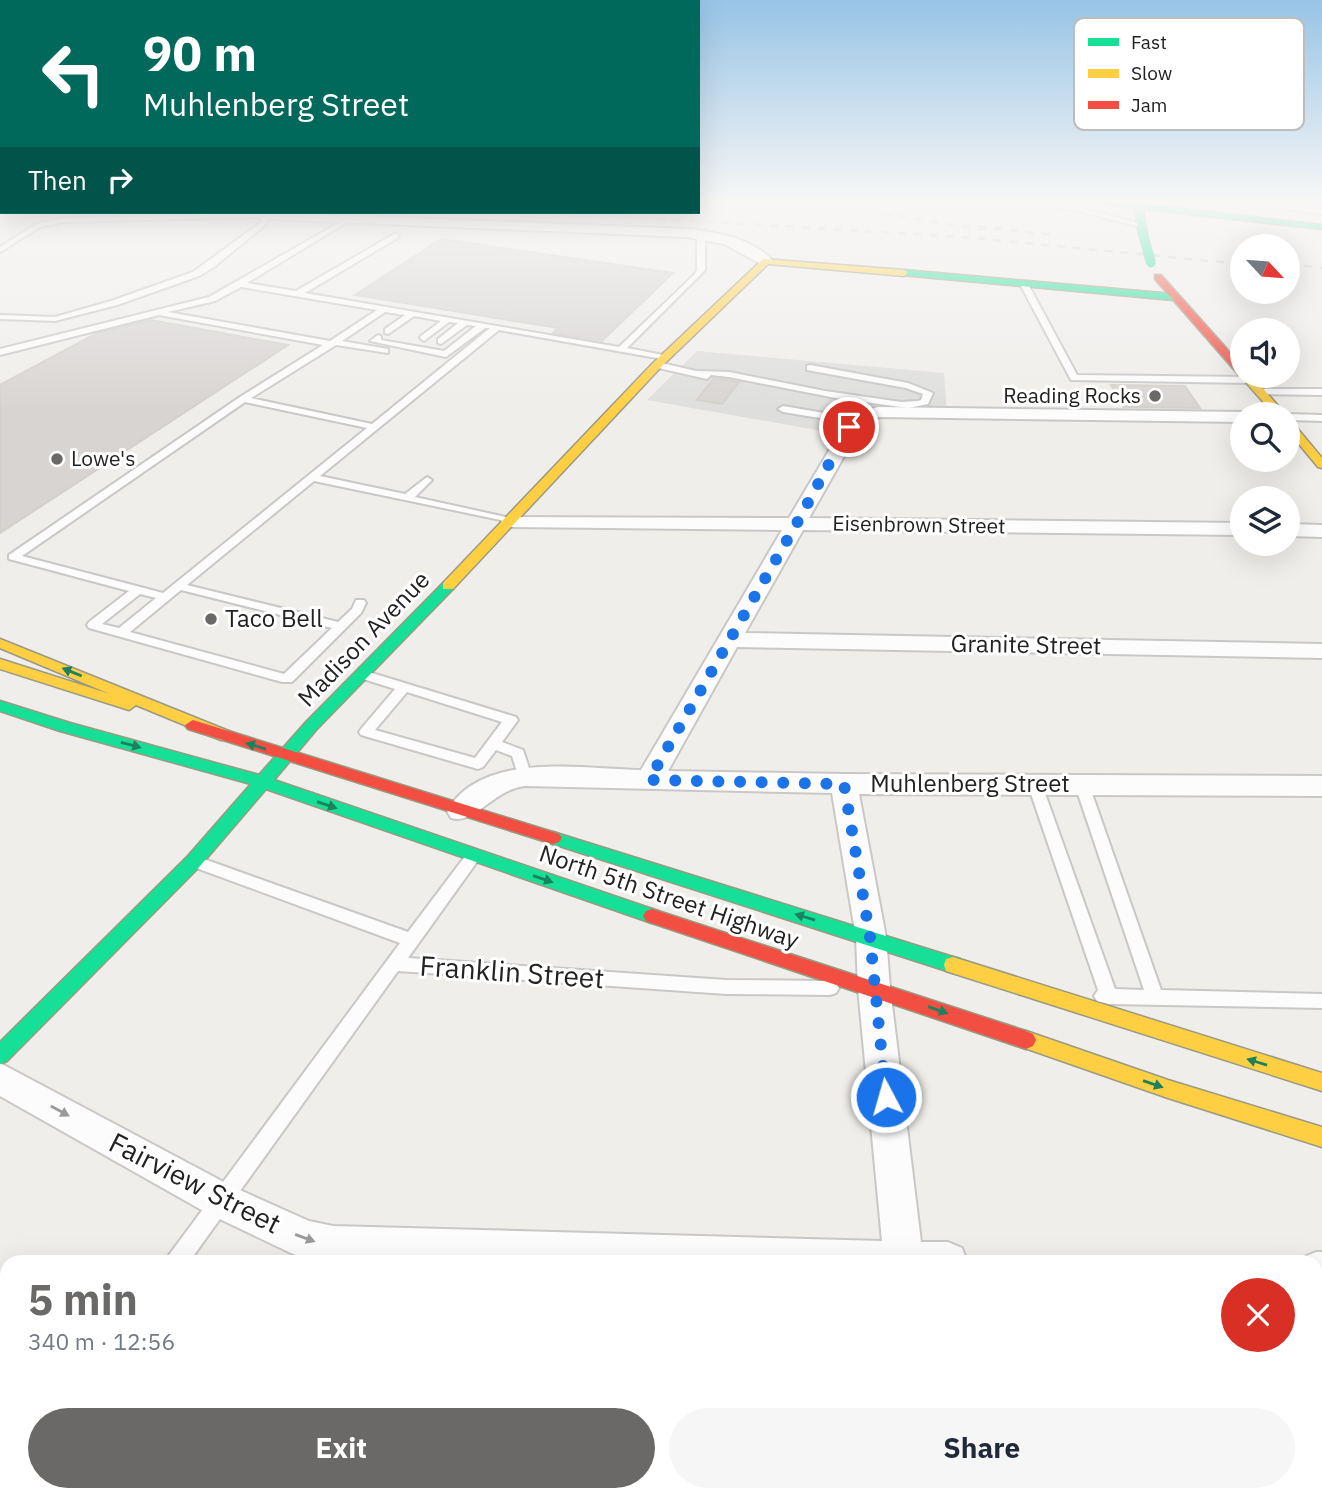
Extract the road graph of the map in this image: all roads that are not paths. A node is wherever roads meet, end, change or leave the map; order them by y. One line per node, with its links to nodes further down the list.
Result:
1 (201, 271): 16 (lane)
2 (262, 271): 8 (lane)
3 (335, 271): 10 (lane)
4 (700, 271): 26 (lane)
5 (755, 271): 29 (main road, Madison Avenue)
6 (879, 271): 9 (main road)
7 (1156, 271): 11 (main road, bridge)
8 (240, 284): 10 (lane); 13 (lane)
9 (1024, 284): 11 (main road); 34 (lane)
10 (297, 294): 12 (lane)
11 (1173, 297): 28 (main road)
12 (384, 309): 14 (lane); 24 (lane)
13 (158, 313): 24 (lane); 27 (lane)
14 (413, 313): 15 (lane); 25 (lane)
15 (424, 315): 17 (lane); 25 (lane)
16 (0, 317)
17 (437, 317): 18 (lane); 25 (lane)
18 (449, 319): 19 (lane); 22 (lane)
19 (465, 322): 20 (lane); 23 (lane)
20 (483, 325): 21 (lane); 25 (lane)
21 (497, 327): 26 (lane); 30 (lane)
22 (424, 338)
23 (441, 341)
24 (332, 343): 25 (lane); 41 (lane)
25 (413, 345): 30 (lane)
26 (622, 349): 29 (lane)
27 (0, 352)
28 (1230, 358)
29 (661, 361): 32 (lane); 53 (main road, Madison Avenue)
30 (452, 363): 47 (lane)
31 (810, 369): 40 (lane)
32 (699, 373): 33 (lane); 36 (lane)
33 (713, 379)
34 (1230, 380)
35 (738, 383): 36 (lane)
36 (771, 384): 40 (lane)
37 (1257, 388): 42 (main road)
38 (1298, 388): 39 (lane)
39 (1322, 392)
40 (847, 397): 43 (lane)
41 (243, 399): 47 (lane); 58 (lane)
42 (1269, 402)
43 (783, 409)
44 (1230, 417): 54 (street)
45 (1300, 418): 46 (lane)
46 (1322, 418)
47 (374, 427): 50 (lane)
48 (1300, 439): 49 (main road)
49 (1322, 466)
50 (311, 477): 52 (lane); 59 (lane)
51 (427, 480): 52 (lane)
52 (408, 497): 53 (lane)
53 (511, 520): 54 (street, Eisenbrown Street); 71 (main road, Madison Avenue)
54 (797, 523): 55 (street, Eisenbrown Street); 66 (street)
55 (1230, 530)
56 (1300, 530): 57 (street)
57 (1322, 531)
58 (6, 557): 60 (lane)
59 (178, 586): 61 (lane); 62 (lane)
60 (138, 590): 62 (lane); 65 (lane)
61 (193, 590): 64 (lane); 70 (lane)
62 (165, 597): 65 (lane)
63 (360, 603): 64 (lane)
64 (341, 626): 70 (lane)
65 (121, 633): 70 (lane)
66 (729, 640): 68 (street, Granite Street); 78 (street)
67 (0, 643): 74 (main road, one-way to 67)
68 (1322, 651)
69 (0, 664): 74 (main road, North 5th Street Highway)
70 (300, 666)
71 (362, 674): 72 (lane); 76 (main road, Madison Avenue)
72 (403, 688): 75 (lane); 75 (lane)
73 (0, 706): 79 (main road, North 5th Street Highway, one-way to 79)
74 (226, 736): 76 (main road, North 5th Street Highway, one-way to 74)
75 (492, 744): 77 (lane)
76 (287, 755): 79 (main road, Madison Avenue); 84 (main road, North 5th Street Highway)
77 (525, 777): 78 (street, Muhlenberg Street); 84 (street, Muhlenberg Street)
78 (649, 780): 80 (street, Muhlenberg Street)
79 (263, 782): 85 (main road, North 5th Street Highway, one-way to 85); 86 (main road, Madison Avenue)
80 (844, 784): 81 (street, Muhlenberg Street); 87 (street)
81 (1035, 785): 82 (street, Muhlenberg Street); 92 (lane)
82 (1082, 785): 83 (street, Muhlenberg Street); 93 (lane)
83 (1322, 786)
84 (461, 811): 87 (main road, North 5th Street Highway, one-way to 84)
85 (474, 855): 88 (lane); 90 (main road, North 5th Street Highway, one-way to 90)
86 (194, 861): 88 (lane); 95 (main road, Madison Avenue)
87 (870, 937): 90 (street); 91 (main road, North 5th Street Highway)
88 (412, 940): 89 (lane)
89 (394, 964): 90 (lane, Franklin Street); 99 (lane, Franklin Street)
90 (874, 988): 98 (main road, North 5th Street Highway, one-way to 98); 102 (street)
91 (1042, 995): 92 (lane); 97 (main road, North 5th Street Highway, one-way to 91)
92 (1109, 997): 93 (lane)
93 (1155, 998): 94 (lane)
94 (1322, 1001)
95 (0, 1055)
96 (0, 1078): 99 (street, Fairview Street, one-way to 99)
97 (1322, 1082)
98 (1322, 1137)
99 (220, 1200): 100 (lane, Franklin Street); 101 (street, Fairview Street, one-way to 101)
100 (181, 1255)
101 (690, 1255)
102 (903, 1255)

